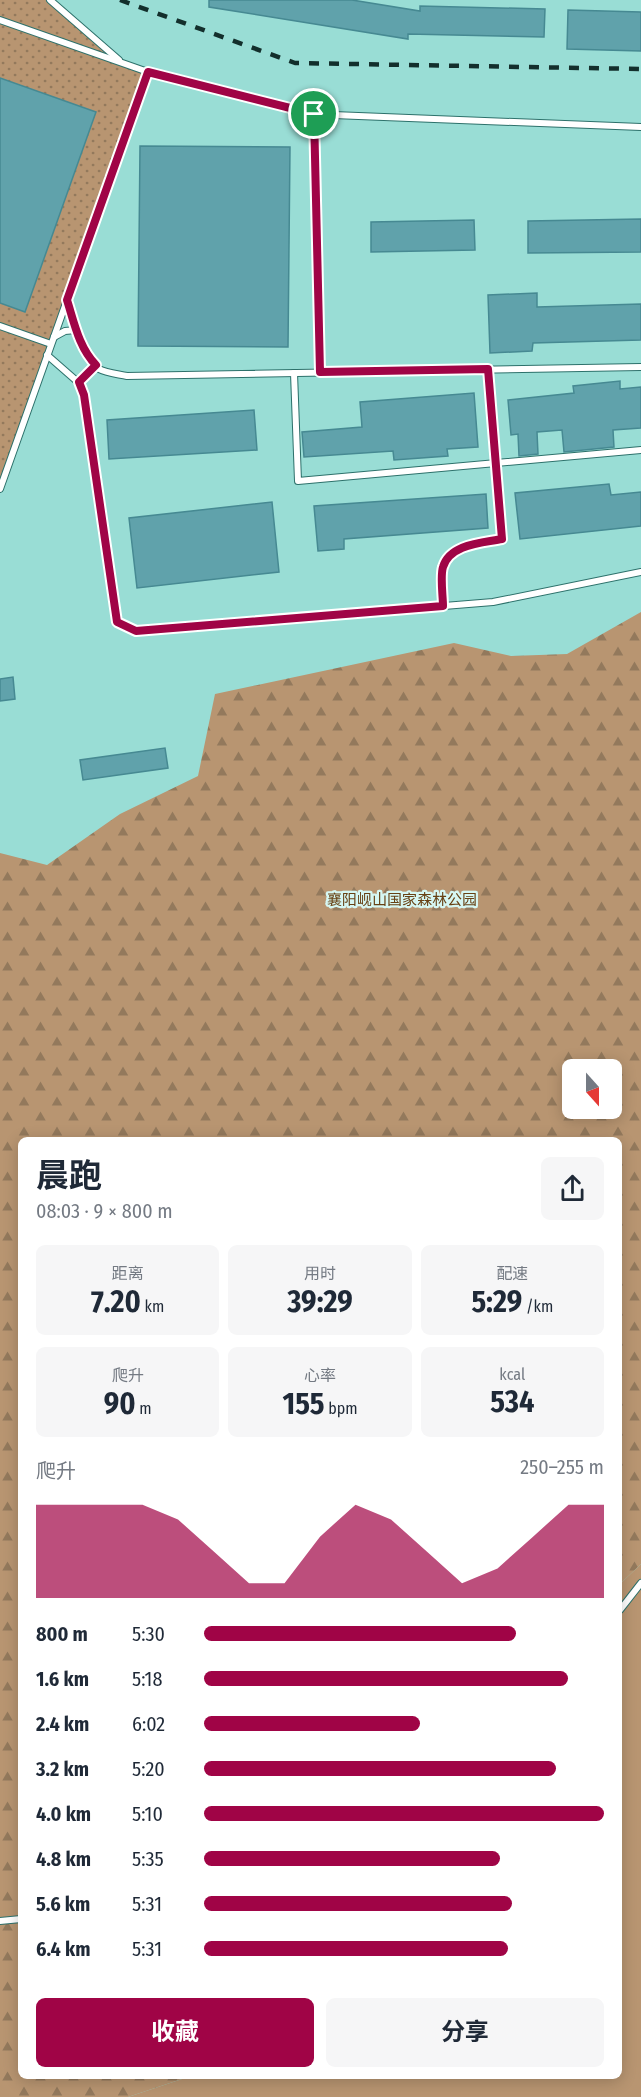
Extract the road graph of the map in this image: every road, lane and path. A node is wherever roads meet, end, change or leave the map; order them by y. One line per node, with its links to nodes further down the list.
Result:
1 (50, 0): 3 (lane)
2 (0, 20): 3 (lane)
3 (122, 63): 4 (lane)
4 (148, 72): 5 (lane); 7 (lane)
5 (314, 114): 6 (lane); 15 (lane)
6 (641, 127)
7 (67, 300): 9 (lane); 10 (lane)
8 (0, 326): 10 (lane)
9 (76, 330): 10 (lane); 12 (lane)
10 (52, 341): 11 (lane)
11 (47, 355): 17 (lane); 20 (lane)
12 (96, 365): 16 (lane); 17 (lane)
13 (641, 367): 14 (lane)
14 (488, 369): 15 (lane); 19 (lane)
15 (320, 372): 16 (lane)
16 (294, 373): 19 (lane)
17 (79, 382): 22 (lane)
18 (641, 450): 19 (lane)
19 (496, 463): 22 (lane)
20 (0, 489)
21 (641, 572): 22 (lane)
22 (443, 606)
23 (641, 1583): 24 (lane)
24 (622, 1607)
25 (18, 1919): 26 (lane)
26 (0, 1921)

